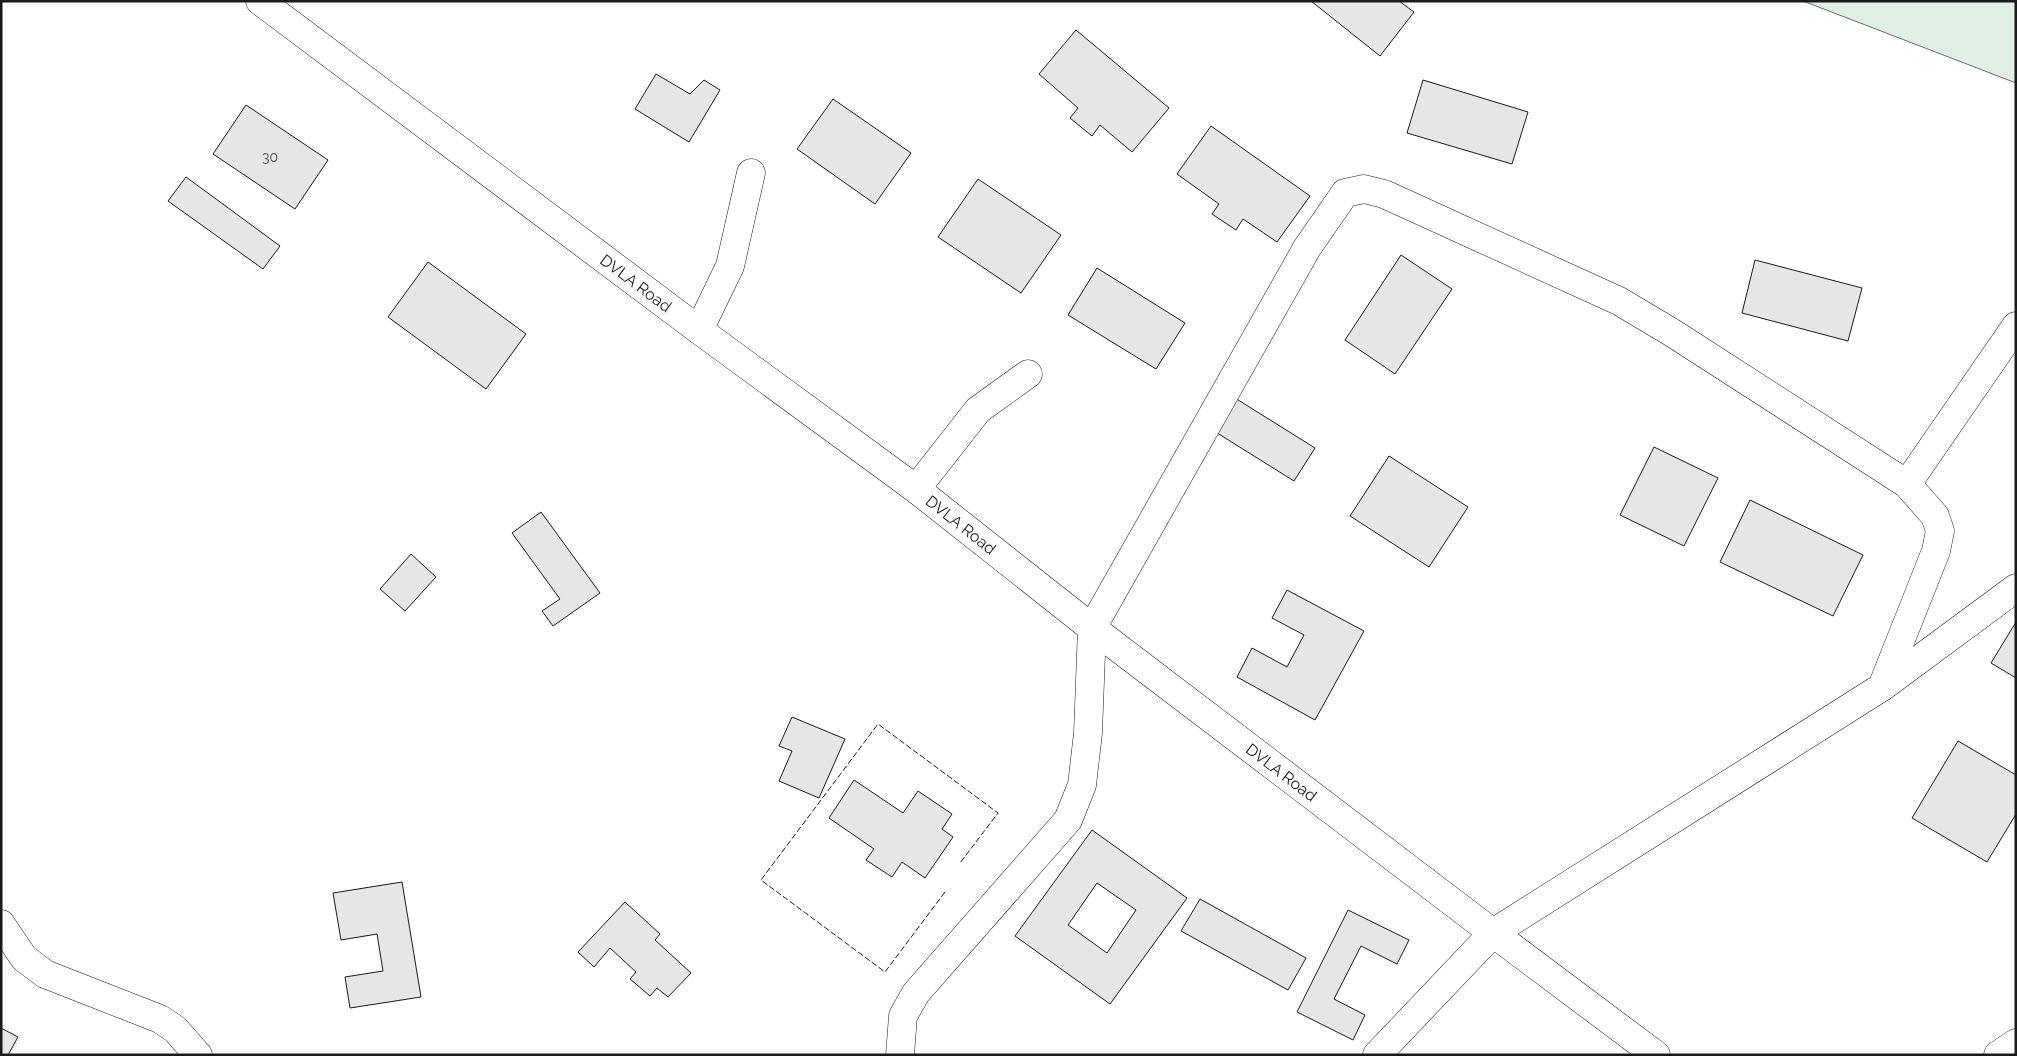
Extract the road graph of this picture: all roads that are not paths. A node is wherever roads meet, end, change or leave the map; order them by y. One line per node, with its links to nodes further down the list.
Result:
1 (260, 1): 4 (street, DVLA Road)
2 (751, 173): 4 (street)
3 (2016, 326): 6 (street)
4 (700, 330): 7 (street, DVLA Road)
5 (1028, 374): 7 (street)
6 (1907, 484): 9 (street); 10 (street)
7 (916, 489): 9 (street, DVLA Road)
8 (2016, 588): 10 (street)
9 (1092, 628): 12 (street, DVLA Road); 15 (street)
10 (1882, 687): 12 (street)
11 (1, 924): 14 (street)
12 (1493, 933): 16 (street); 17 (street, DVLA Road)
13 (2016, 1043): 18 (street)
14 (198, 1055)
15 (900, 1055)
16 (1377, 1055)
17 (1656, 1055)
18 (1998, 1055)

